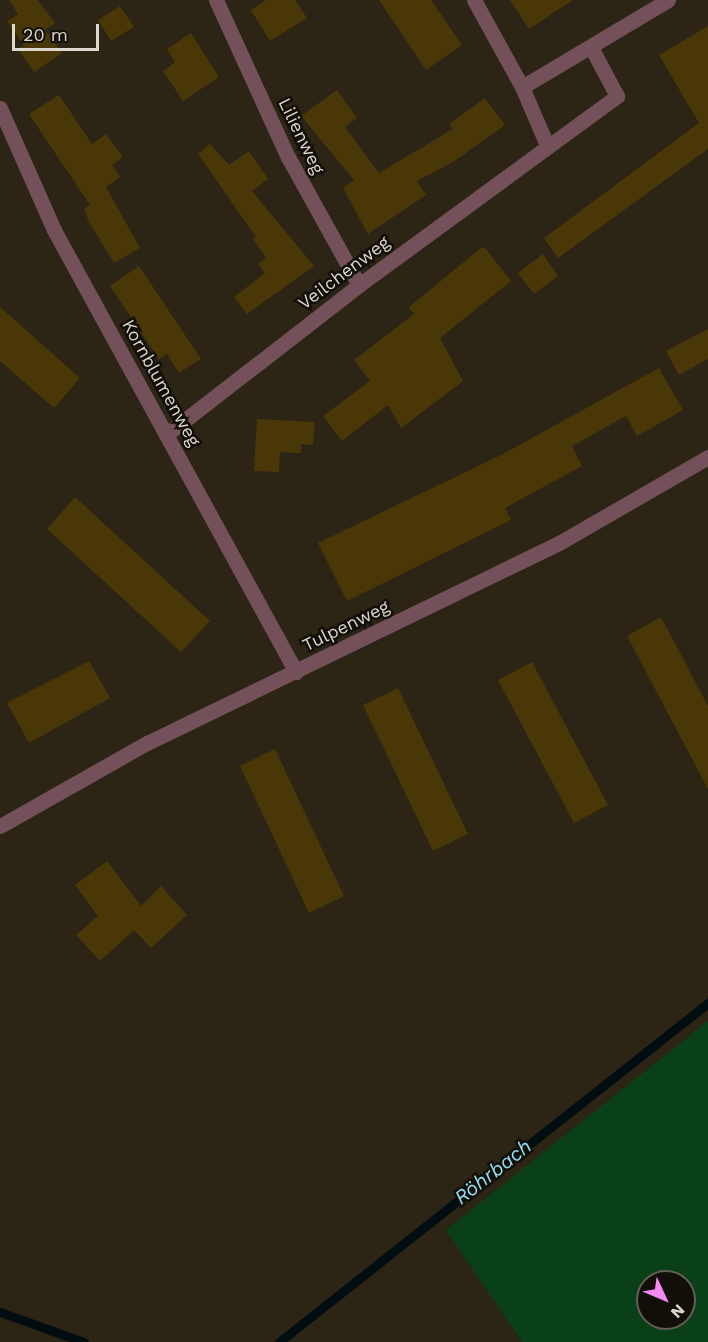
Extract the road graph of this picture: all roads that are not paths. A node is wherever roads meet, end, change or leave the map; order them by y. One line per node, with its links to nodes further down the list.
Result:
1 (216, 0): 8 (street, Lilienweg)
2 (474, 0): 5 (street)
3 (668, 0): 4 (street)
4 (591, 47): 5 (street); 7 (street, Veilchenweg)
5 (522, 87): 7 (street)
6 (0, 108): 9 (street, Kornblumenweg)
7 (547, 145): 8 (street, Veilchenweg)
8 (359, 285): 9 (street, Veilchenweg)
9 (167, 434): 11 (street, Kornblumenweg)
10 (708, 457): 11 (street, Tulpenweg)
11 (296, 672): 12 (street, Tulpenweg)
12 (0, 826)

